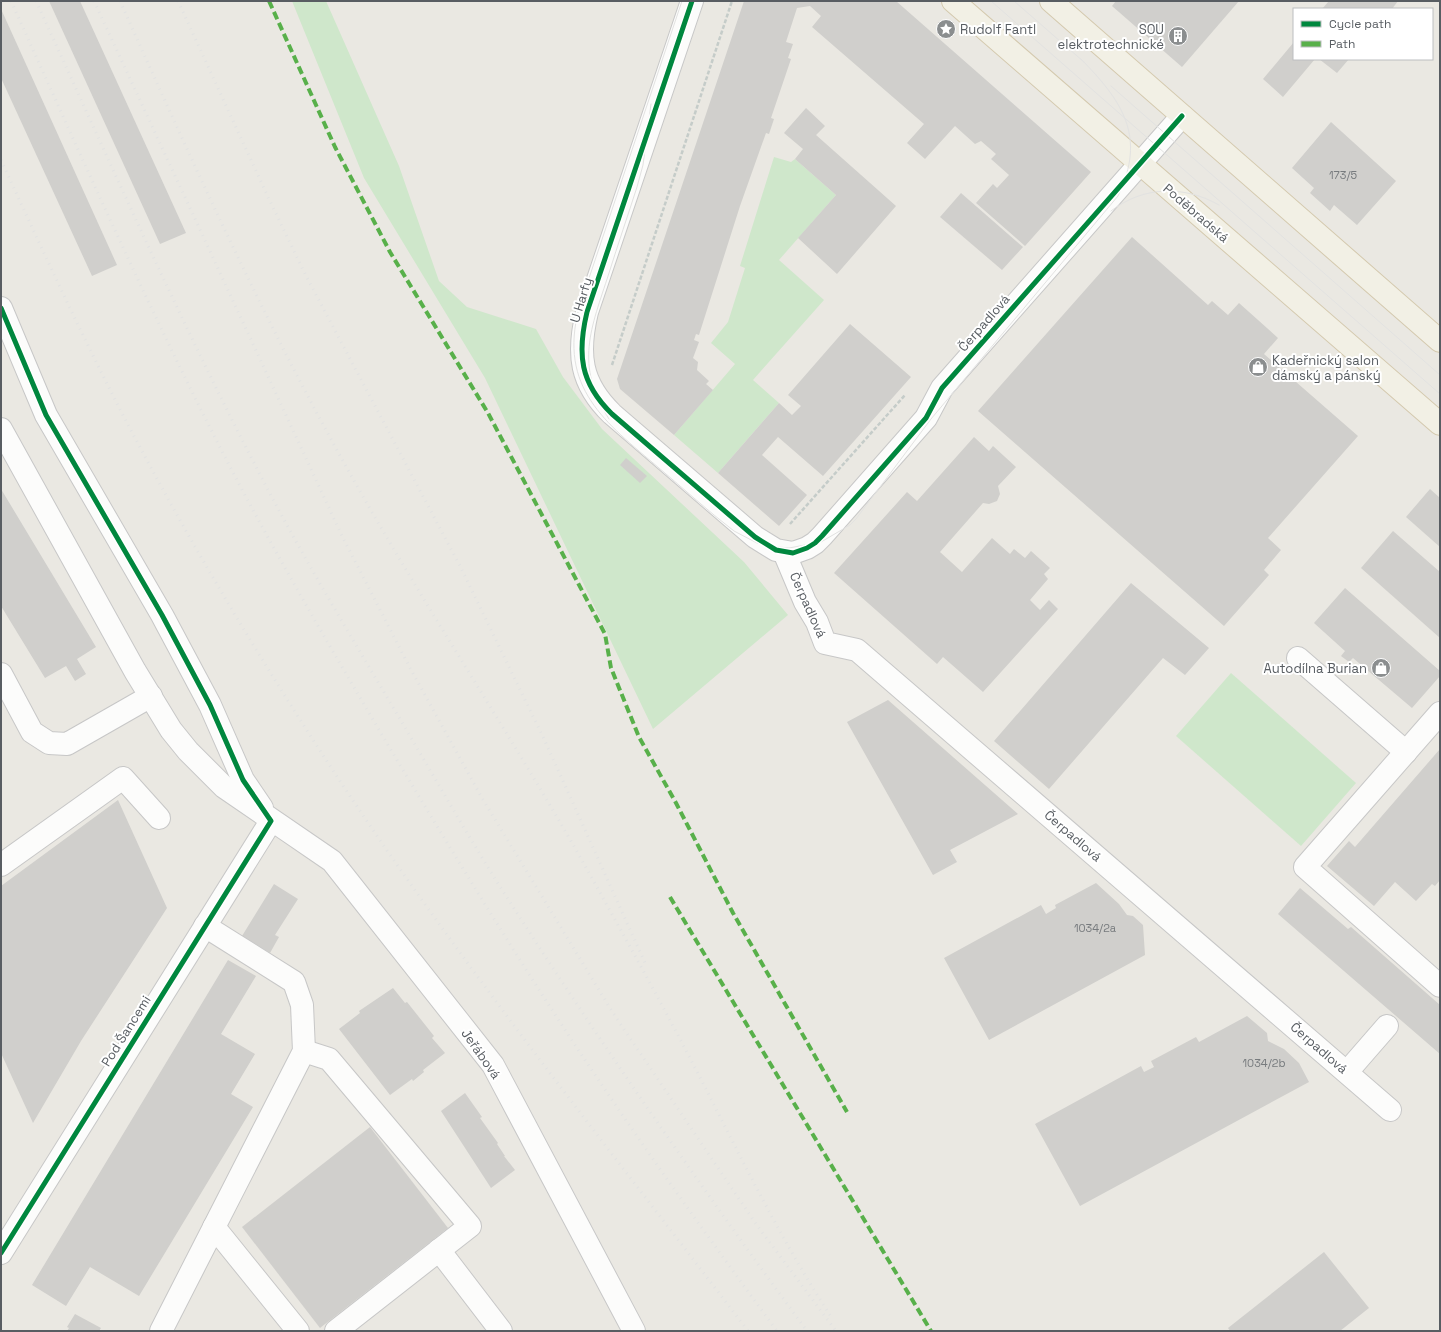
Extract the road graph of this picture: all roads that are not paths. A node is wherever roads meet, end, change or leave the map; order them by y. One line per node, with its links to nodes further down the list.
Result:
1 (692, 1): 10 (street, U Harfy)
2 (953, 1): 5 (main road, Poděbradská)
3 (1051, 1): 4 (main road)
4 (1182, 116): 5 (street, Čerpadlová); 7 (main road)
5 (1140, 163): 8 (main road, Poděbradská); 10 (street, Čerpadlová)
6 (1, 308): 17 (street)
7 (1440, 341)
8 (1440, 424)
9 (1, 429): 13 (street, Jeřábová)
10 (784, 552): 23 (street, Čerpadlová)
11 (1298, 658): 15 (street)
12 (1, 674): 13 (street)
13 (151, 696): 17 (street, Jeřábová)
14 (1440, 713): 15 (street)
15 (1406, 752): 20 (street)
16 (158, 818): 18 (street)
17 (271, 821): 19 (street, Pod Šancemi); 32 (street, Jeřábová)
18 (1, 865)
19 (205, 926): 22 (street); 27 (street, Pod Šancemi)
20 (1440, 986)
21 (1387, 1026): 23 (street)
22 (304, 1051): 25 (street); 26 (street)
23 (1347, 1072): 24 (street, Čerpadlová)
24 (1390, 1110)
25 (214, 1227): 28 (street); 29 (street)
26 (439, 1250): 30 (street); 31 (street)
27 (1, 1253)
28 (161, 1331)
29 (298, 1331)
30 (336, 1331)
31 (501, 1331)
32 (634, 1331)

